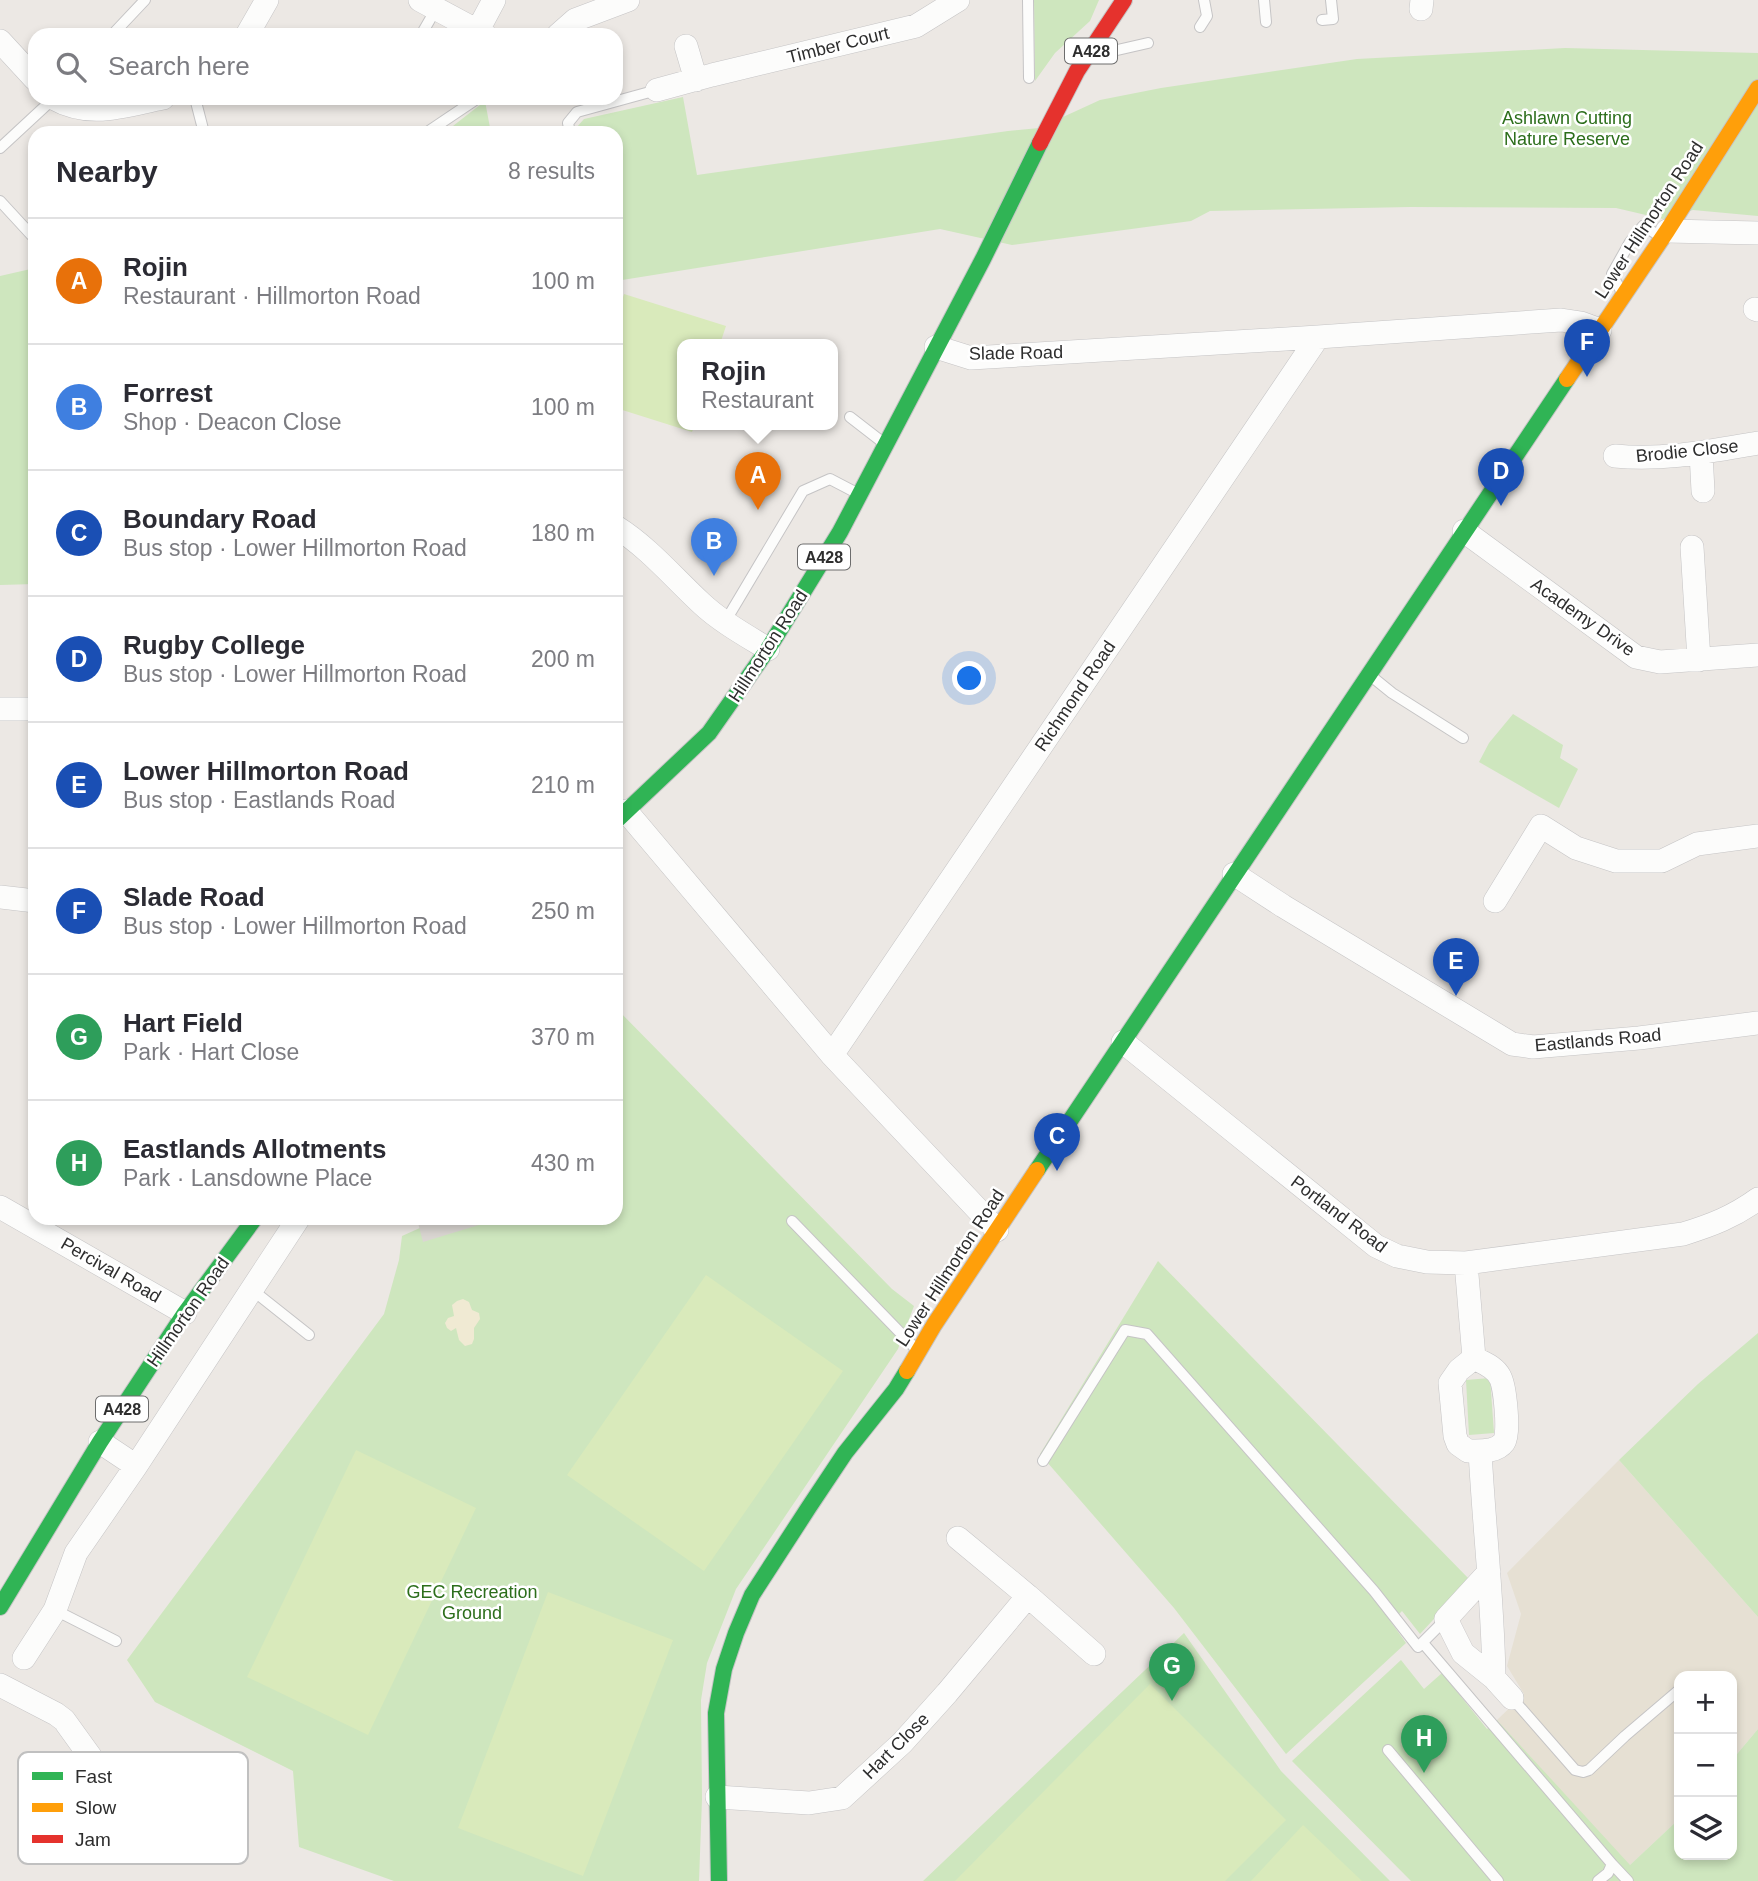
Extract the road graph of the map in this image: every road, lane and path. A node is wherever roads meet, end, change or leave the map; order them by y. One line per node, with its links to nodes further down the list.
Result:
1 (145, 0): 15 (lane)
2 (267, 0): 16 (street)
3 (494, 0): 19 (street)
4 (628, 0): 20 (street)
5 (958, 0): 25 (street, Timber Court)
6 (1028, 0): 27 (lane)
7 (1124, 0): 24 (main road, A428)
8 (1204, 0): 14 (lane)
9 (1264, 0): 13 (lane)
10 (1331, 0): 12 (lane)
11 (428, 4): 17 (lane); 18 (street)
12 (1322, 20)
13 (1265, 22)
14 (1200, 27)
15 (119, 28)
16 (251, 28)
17 (423, 28)
18 (473, 28)
19 (484, 28)
20 (566, 28)
21 (0, 41): 26 (street)
22 (1148, 43): 24 (lane)
23 (687, 46): 25 (street)
24 (1092, 49): 48 (main road, Hillmorton Road / A428)
25 (705, 70): 29 (street, Timber Court)
26 (28, 71)
27 (1029, 78)
28 (1758, 88): 42 (main road, Lower Hillmorton Road)
29 (657, 90): 30 (lane)
30 (623, 99)
31 (46, 105): 40 (lane)
32 (65, 105): 33 (street)
33 (124, 105)
34 (197, 105): 37 (lane)
35 (468, 105): 38 (lane)
36 (602, 105): 39 (lane)
37 (202, 126)
38 (436, 126)
39 (569, 126)
40 (0, 148)
41 (0, 201): 43 (lane)
42 (1668, 229): 44 (street); 45 (main road, Lower Hillmorton Road); 45 (lane)
43 (28, 231)
44 (1758, 233)
45 (1623, 295): 46 (main road, Lower Hillmorton Road)
46 (1600, 330): 47 (street, Slade Road); 56 (main road, Lower Hillmorton Road)
47 (1318, 337): 48 (street, Slade Road); 76 (street, Richmond Road)
48 (936, 347): 51 (main road, Hillmorton Road / A428)
49 (850, 417): 51 (lane)
50 (1758, 443): 52 (street, Brodie Close)
51 (886, 445): 55 (main road, Hillmorton Road / A428)
52 (1701, 453): 53 (street, Brodie Close); 54 (street)
53 (1615, 456)
54 (1703, 491)
55 (860, 494): 59 (lane); 60 (main road, Hillmorton Road / A428)
56 (1464, 531): 61 (street, Academy Drive); 63 (main road, Lower Hillmorton Road)
57 (623, 532): 59 (street)
58 (1692, 547): 61 (street)
59 (725, 622): 60 (street)
60 (768, 649): 67 (main road, Hillmorton Road / A428)
61 (1699, 660): 62 (street, Academy Drive)
62 (1757, 661)
63 (1369, 674): 66 (lane); 70 (main road, Lower Hillmorton Road)
64 (0, 709): 65 (street)
65 (28, 709)
66 (1463, 738)
67 (623, 814)
68 (623, 818): 76 (street)
69 (1758, 836): 73 (street)
70 (1234, 874): 74 (street, Eastlands Road); 75 (main road, Lower Hillmorton Road)
71 (0, 897): 72 (street)
72 (28, 900)
73 (1495, 901)
74 (1758, 1023)
75 (1123, 1042): 84 (main road, Lower Hillmorton Road); 85 (street, Portland Road)
76 (832, 1055): 84 (street)
77 (1758, 1199): 85 (street, Portland Road)
78 (0, 1207): 80 (street, Percival Road)
79 (792, 1221): 89 (lane)
80 (28, 1223)
81 (31, 1225): 87 (street, Percival Road)
82 (250, 1225): 87 (main road, Hillmorton Road / A428)
83 (294, 1225): 86 (street)
84 (997, 1230): 89 (main road, Lower Hillmorton Road)
85 (1466, 1263): 90 (street)
86 (251, 1289): 88 (lane); 94 (street)
87 (185, 1313): 91 (main road, Hillmorton Road / A428)
88 (309, 1335)
89 (918, 1351): 111 (main road, Lower Hillmorton Road)
90 (1474, 1358): 92 (street); 92 (street)
91 (100, 1442): 94 (street); 98 (main road, Hillmorton Road / A428)
92 (1480, 1451): 96 (street)
93 (1043, 1461): 102 (lane)
94 (136, 1466): 99 (street)
95 (958, 1538): 97 (street)
96 (1489, 1572): 100 (street); 105 (street)
97 (1028, 1596): 103 (street); 111 (street, Hart Close)
98 (0, 1607)
99 (55, 1610): 101 (lane); 104 (street)
100 (1446, 1619): 102 (lane); 105 (street)
101 (116, 1641)
102 (1423, 1643): 112 (lane)
103 (1094, 1654)
104 (24, 1658)
105 (1494, 1678): 108 (street)
106 (0, 1685): 110 (street)
107 (1674, 1694): 108 (lane)
108 (1512, 1698)
109 (1388, 1750): 114 (lane)
110 (87, 1752)
111 (717, 1797): 113 (main road, Lower Hillmorton Road)
112 (1612, 1864): 115 (lane); 116 (lane)
113 (719, 1881)
114 (1497, 1881)
115 (1598, 1881)
116 (1628, 1881)

